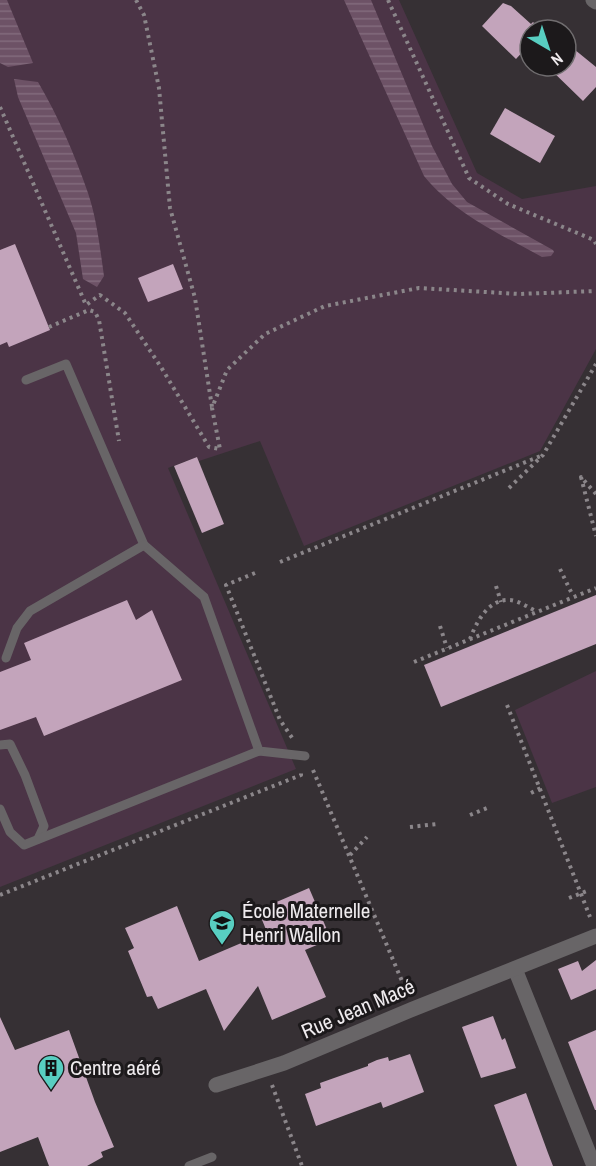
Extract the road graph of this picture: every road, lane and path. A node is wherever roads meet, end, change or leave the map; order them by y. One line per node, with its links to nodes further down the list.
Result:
1 (136, 0): 9 (path)
2 (388, 0): 4 (path)
3 (0, 107): 9 (path)
4 (596, 244)
5 (596, 291): 9 (path)
6 (49, 327): 11 (path)
7 (596, 364): 10 (path)
8 (26, 380): 11 (lane)
9 (212, 408)
10 (543, 455): 12 (path); 16 (path)
11 (107, 458): 15 (lane)
12 (508, 488)
13 (596, 494): 14 (path)
14 (596, 536)
15 (144, 545): 27 (lane); 31 (lane)
16 (280, 562)
17 (560, 569): 21 (path)
18 (255, 573): 32 (path)
19 (496, 586): 22 (path)
20 (596, 588): 21 (path)
21 (573, 596): 23 (path)
22 (501, 602): 23 (path); 25 (path)
23 (537, 611): 25 (path)
24 (440, 626): 26 (path)
25 (469, 639): 26 (path)
26 (447, 648): 28 (path)
27 (6, 658)
28 (414, 662)
29 (507, 705): 33 (path)
30 (0, 745): 41 (lane)
31 (259, 751): 32 (lane); 41 (lane)
32 (305, 756): 42 (path); 45 (path)
33 (541, 788): 34 (path); 44 (path)
34 (531, 793)
35 (487, 808): 37 (path)
36 (0, 809): 41 (lane)
37 (470, 815)
38 (436, 824): 39 (path)
39 (410, 826)
40 (367, 837): 42 (path)
41 (38, 839)
42 (350, 855): 49 (path)
43 (587, 891): 44 (path)
44 (581, 893): 46 (path); 47 (path)
45 (0, 895)
46 (568, 898)
47 (594, 929): 48 (street, Rue Jean Macé)
48 (515, 969): 49 (street, Rue Jean Macé); 55 (street)
49 (413, 1009): 50 (street, Rue Jean Macé)
50 (265, 1069): 51 (street, Rue Jean Macé); 54 (path)
51 (216, 1085)
52 (212, 1157): 53 (lane)
53 (189, 1166)
54 (302, 1166)
55 (594, 1166)

